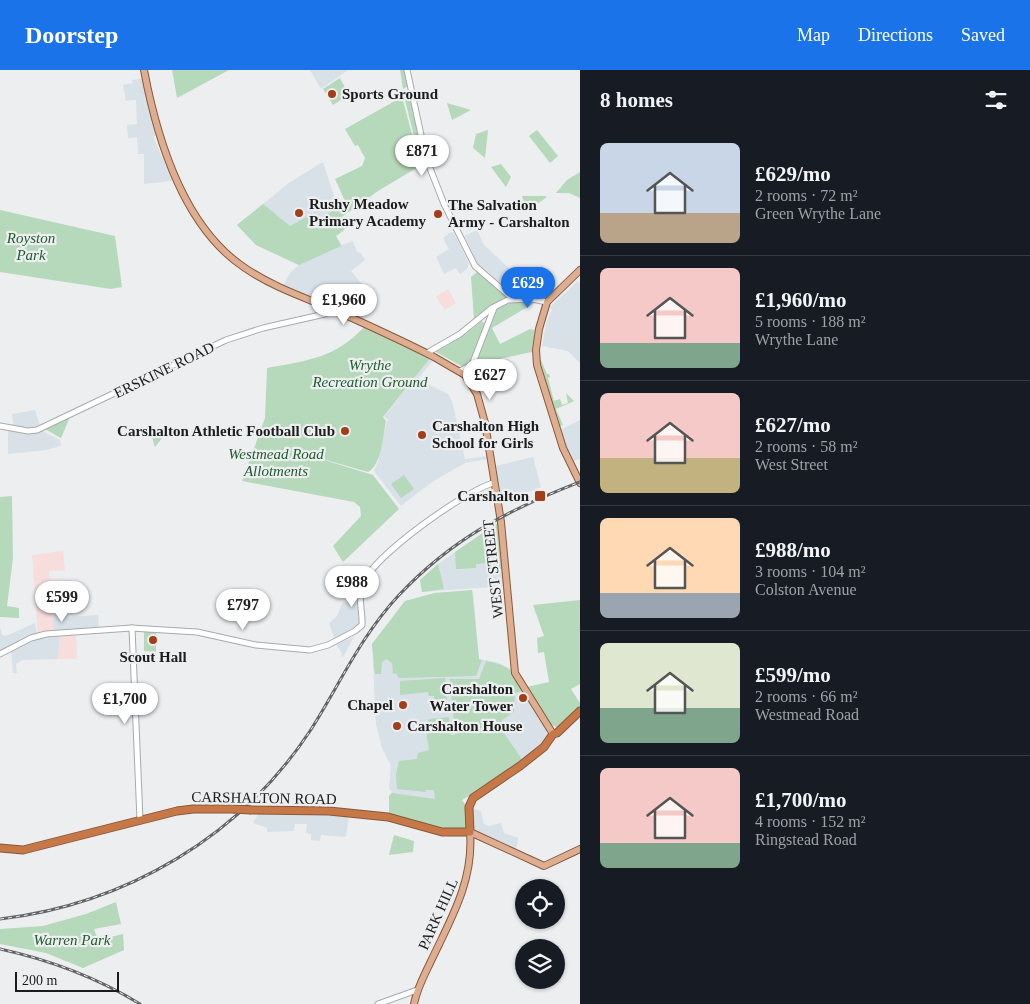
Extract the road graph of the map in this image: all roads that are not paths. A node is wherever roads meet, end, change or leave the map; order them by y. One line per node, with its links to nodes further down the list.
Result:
1 (144, 70): 7 (main road)
2 (407, 70): 4 (street)
3 (580, 270): 5 (main road)
4 (512, 298): 5 (street); 6 (street)
5 (547, 302): 16 (main road)
6 (495, 306): 8 (street); 9 (street, WEST STREET)
7 (329, 308): 10 (main road); 14 (street, ERSKINE ROAD)
8 (477, 321): 9 (street); 10 (street)
9 (487, 324): 11 (street, WEST STREET)
10 (427, 353): 12 (main road)
11 (472, 365): 12 (street); 13 (street, WEST STREET)
12 (460, 371): 13 (main road)
13 (476, 388): 15 (main road, WEST STREET)
14 (0, 426)
15 (493, 483): 17 (street); 20 (main road, WEST STREET)
16 (580, 483)
17 (132, 628): 18 (street); 21 (street)
18 (0, 654)
19 (580, 711): 20 (highway)
20 (553, 734): 22 (highway)
21 (140, 820): 22 (highway, CARSHALTON ROAD, bridge); 23 (highway, CARSHALTON ROAD)
22 (470, 832): 24 (main road); 25 (main road, PARK HILL)
23 (0, 848)
24 (580, 849)
25 (417, 990): 26 (street); 27 (main road, PARK HILL)
26 (378, 1004)
27 (414, 1004)

